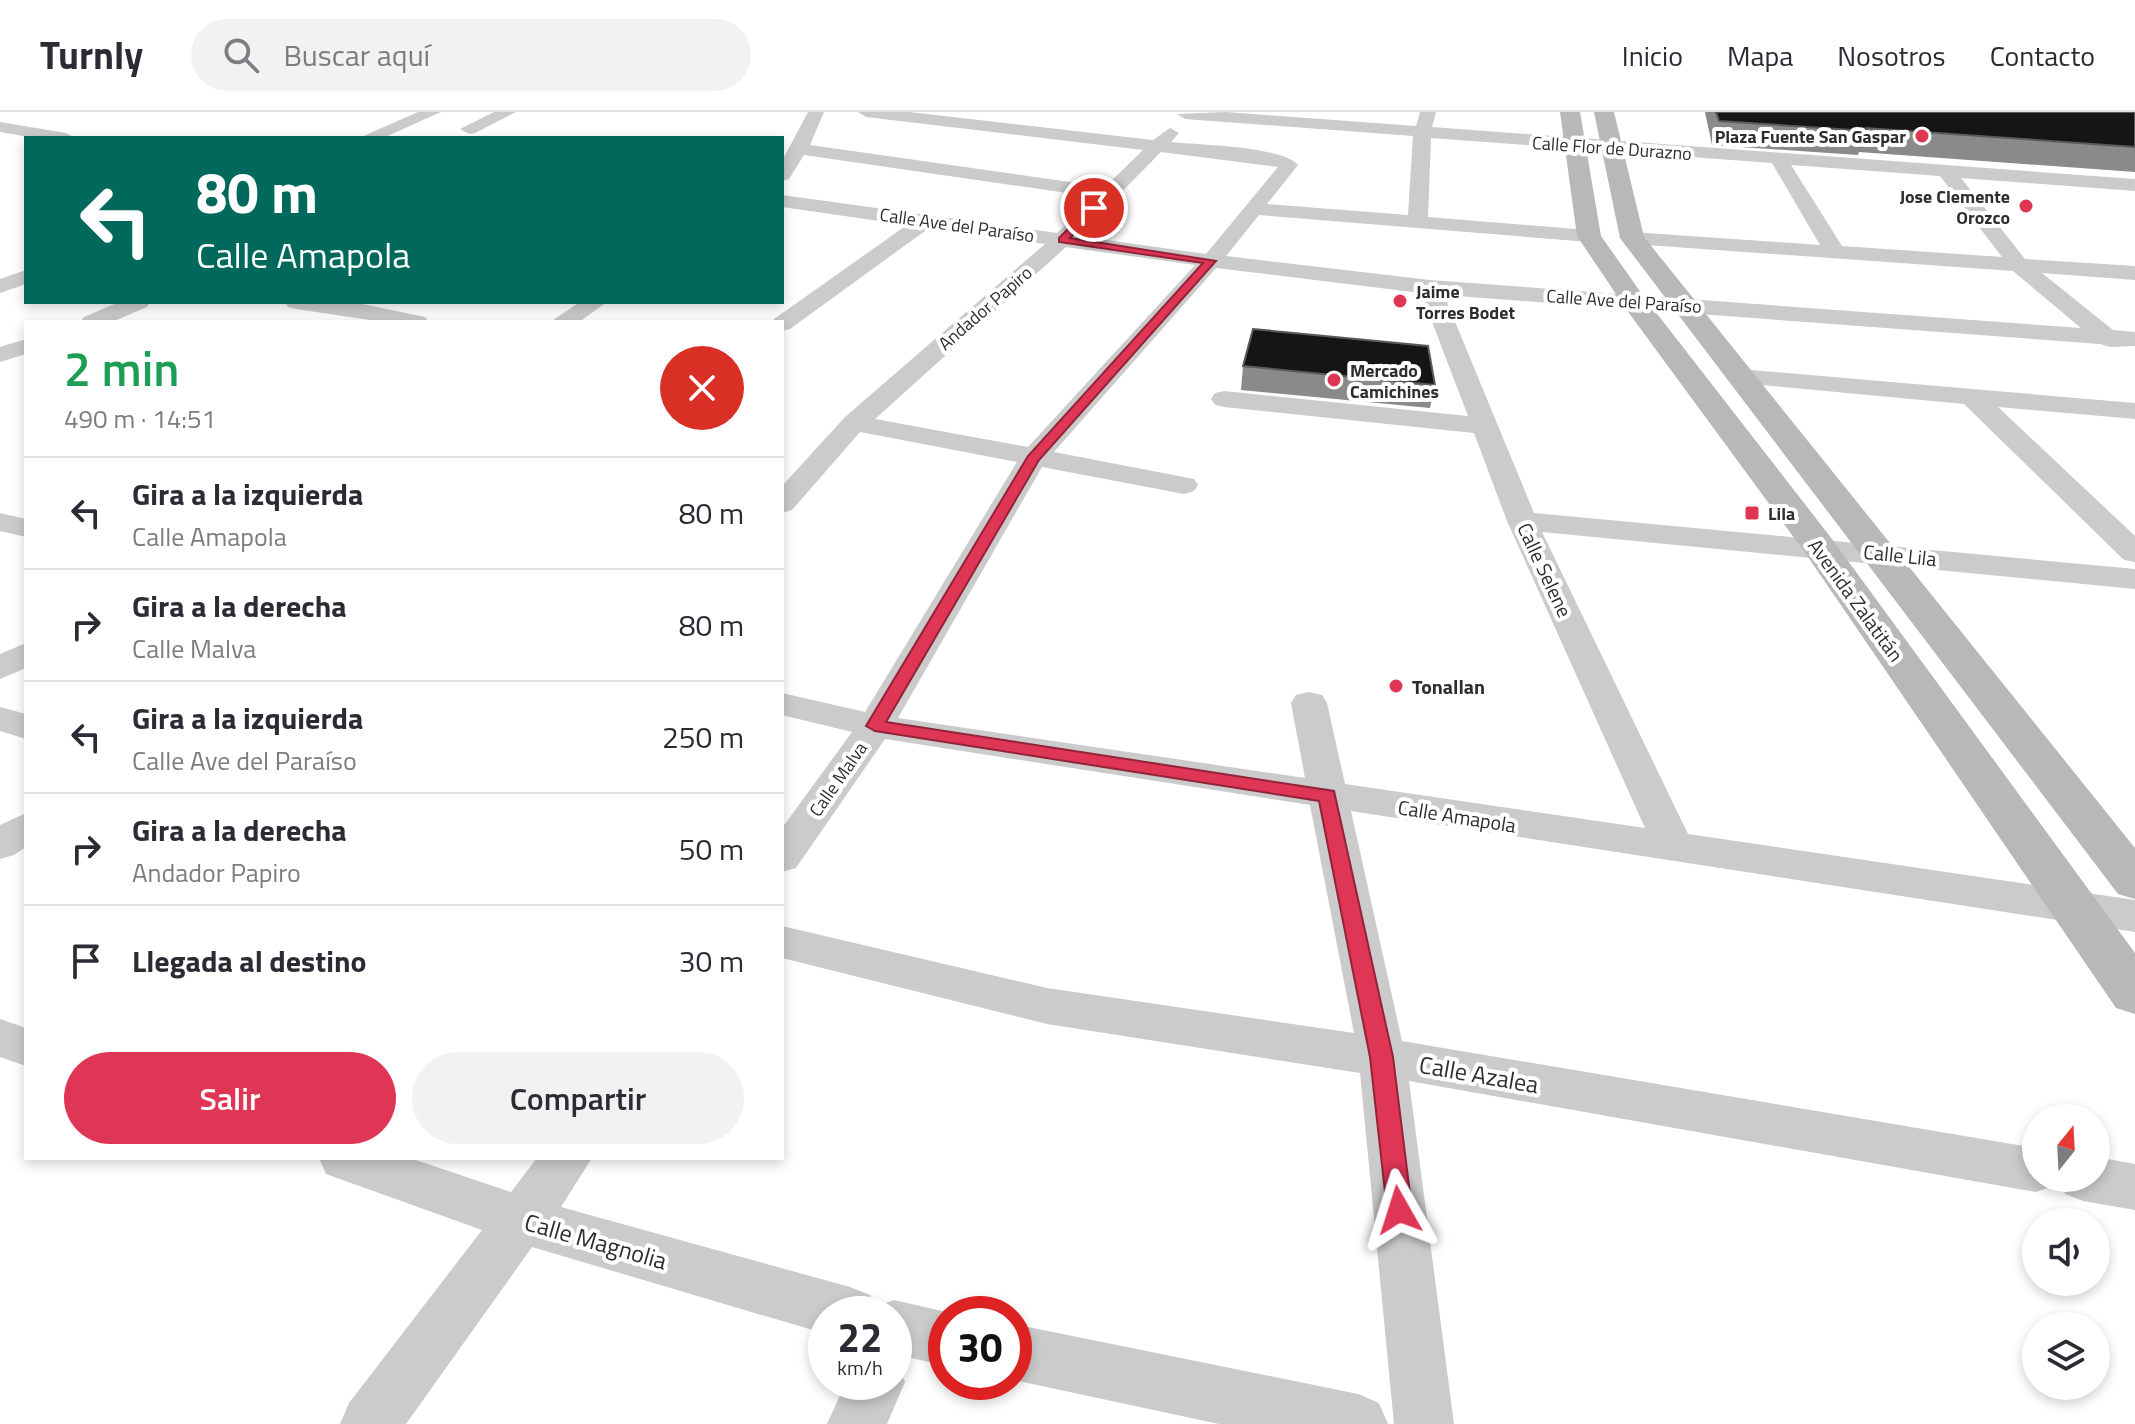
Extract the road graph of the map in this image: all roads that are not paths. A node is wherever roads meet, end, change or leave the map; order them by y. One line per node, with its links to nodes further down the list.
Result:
1 (433, 112): 17 (street)
2 (508, 112): 11 (street)
3 (866, 112): 14 (street)
4 (1064, 112): 14 (street)
5 (1428, 112): 15 (street)
6 (1604, 112): 19 (street)
7 (1186, 113): 15 (street, Calle Flor de Durazno); 18 (street, Andador Papiro)
8 (810, 114): 20 (street)
9 (64, 117): 13 (street)
10 (0, 127): 13 (street)
11 (469, 129)
12 (1572, 129): 15 (street, Calle Flor de Durazno); 19 (street, Calle Flor de Durazno); 30 (street, Avenida Zalatitán)
13 (20, 131): 16 (street)
14 (1048, 133): 18 (street)
15 (1422, 134): 29 (street)
16 (53, 136)
17 (373, 136)
18 (1161, 146): 25 (street, Andador Papiro); 27 (street, Calle Malva)
19 (1611, 148): 21 (street, Calle Flor de Durazno); 31 (street)
20 (799, 149): 23 (street); 25 (street)
21 (1779, 160): 22 (street, Calle Flor de Durazno); 33 (street)
22 (1946, 171): 24 (street, Calle Flor de Durazno); 35 (street)
23 (784, 172)
24 (2135, 185)
25 (1110, 193): 32 (street, Andador Papiro)
26 (784, 201): 28 (street, Calle Ave del Paraíso)
27 (1253, 209): 29 (street); 34 (street, Calle Malva)
28 (925, 221): 32 (street, Calle Ave del Paraíso); 48 (street)
29 (1418, 223): 30 (street)
30 (1589, 236): 40 (street, Avenida Zalatitán)
31 (1632, 238): 33 (street); 44 (street)
32 (1062, 240): 34 (street, Calle Ave del Paraíso); 58 (street, Andador Papiro)
33 (1835, 252): 35 (street)
34 (1211, 261): 39 (street, Calle Ave del Paraíso); 60 (street, Calle Malva)
35 (2019, 265): 36 (street); 49 (street)
36 (2135, 273)
37 (24, 278): 38 (street)
38 (0, 286)
39 (1430, 287): 40 (street, Calle Ave del Paraíso); 59 (street, Calle Selene)
40 (1635, 303): 44 (street, Calle Ave del Paraíso); 66 (street, Avenida Zalatitán)
41 (134, 304): 45 (street)
42 (593, 304): 47 (street)
43 (354, 305): 46 (street)
44 (1684, 305): 49 (street, Calle Ave del Paraíso); 54 (street)
45 (97, 320)
46 (410, 320)
47 (565, 320)
48 (784, 323)
49 (2106, 336): 50 (street, Calle Ave del Paraíso); 53 (street)
50 (2135, 339)
51 (24, 347): 52 (street)
52 (0, 355)
53 (2135, 360)
54 (1740, 377): 55 (street); 67 (street)
55 (1972, 397): 57 (street); 68 (street)
56 (1224, 399): 59 (street)
57 (2135, 411)
58 (854, 423): 60 (street); 62 (street, Andador Papiro)
59 (1484, 426): 63 (street, Calle Selene)
60 (1033, 459): 61 (street); 76 (street, Calle Malva)
61 (1184, 485)
62 (784, 502)
63 (1522, 521): 66 (street, Calle Lila); 80 (street, Calle Selene)
64 (0, 522): 65 (street)
65 (24, 528)
66 (1819, 547): 67 (street, Calle Lila); 83 (street, Avenida Zalatitán)
67 (1877, 552): 69 (street, Calle Lila); 82 (street)
68 (2135, 553)
69 (2135, 579)
70 (24, 654): 71 (street)
71 (0, 669)
72 (1309, 703): 77 (street)
73 (784, 704): 76 (street, Calle Amapola)
74 (0, 718): 75 (street)
75 (24, 726)
76 (875, 726): 77 (street, Calle Amapola); 81 (street, Calle Malva)
77 (1328, 796): 80 (street, Calle Amapola); 89 (street)
78 (24, 828): 79 (street)
79 (0, 845)
80 (1674, 848): 83 (street, Calle Amapola)
81 (784, 855)
82 (2135, 882)
83 (2074, 907): 84 (street, Calle Amapola); 86 (street, Avenida Zalatitán)
84 (2135, 916)
85 (784, 942): 89 (street, Calle Azalea)
86 (2135, 993)
87 (0, 1038): 88 (street)
88 (24, 1046)
89 (1382, 1057): 92 (street, Calle Azalea); 102 (street)
90 (350, 1160): 95 (street, Calle Magnolia)
91 (566, 1160): 95 (street)
92 (2022, 1168)
93 (2110, 1183): 94 (street)
94 (2135, 1187)
95 (522, 1220): 96 (street, Calle Magnolia); 100 (street)
96 (808, 1304)
97 (1032, 1356): 99 (street)
98 (868, 1400): 101 (street)
99 (1330, 1421)
100 (370, 1424)
101 (857, 1424)
102 (1424, 1424)

